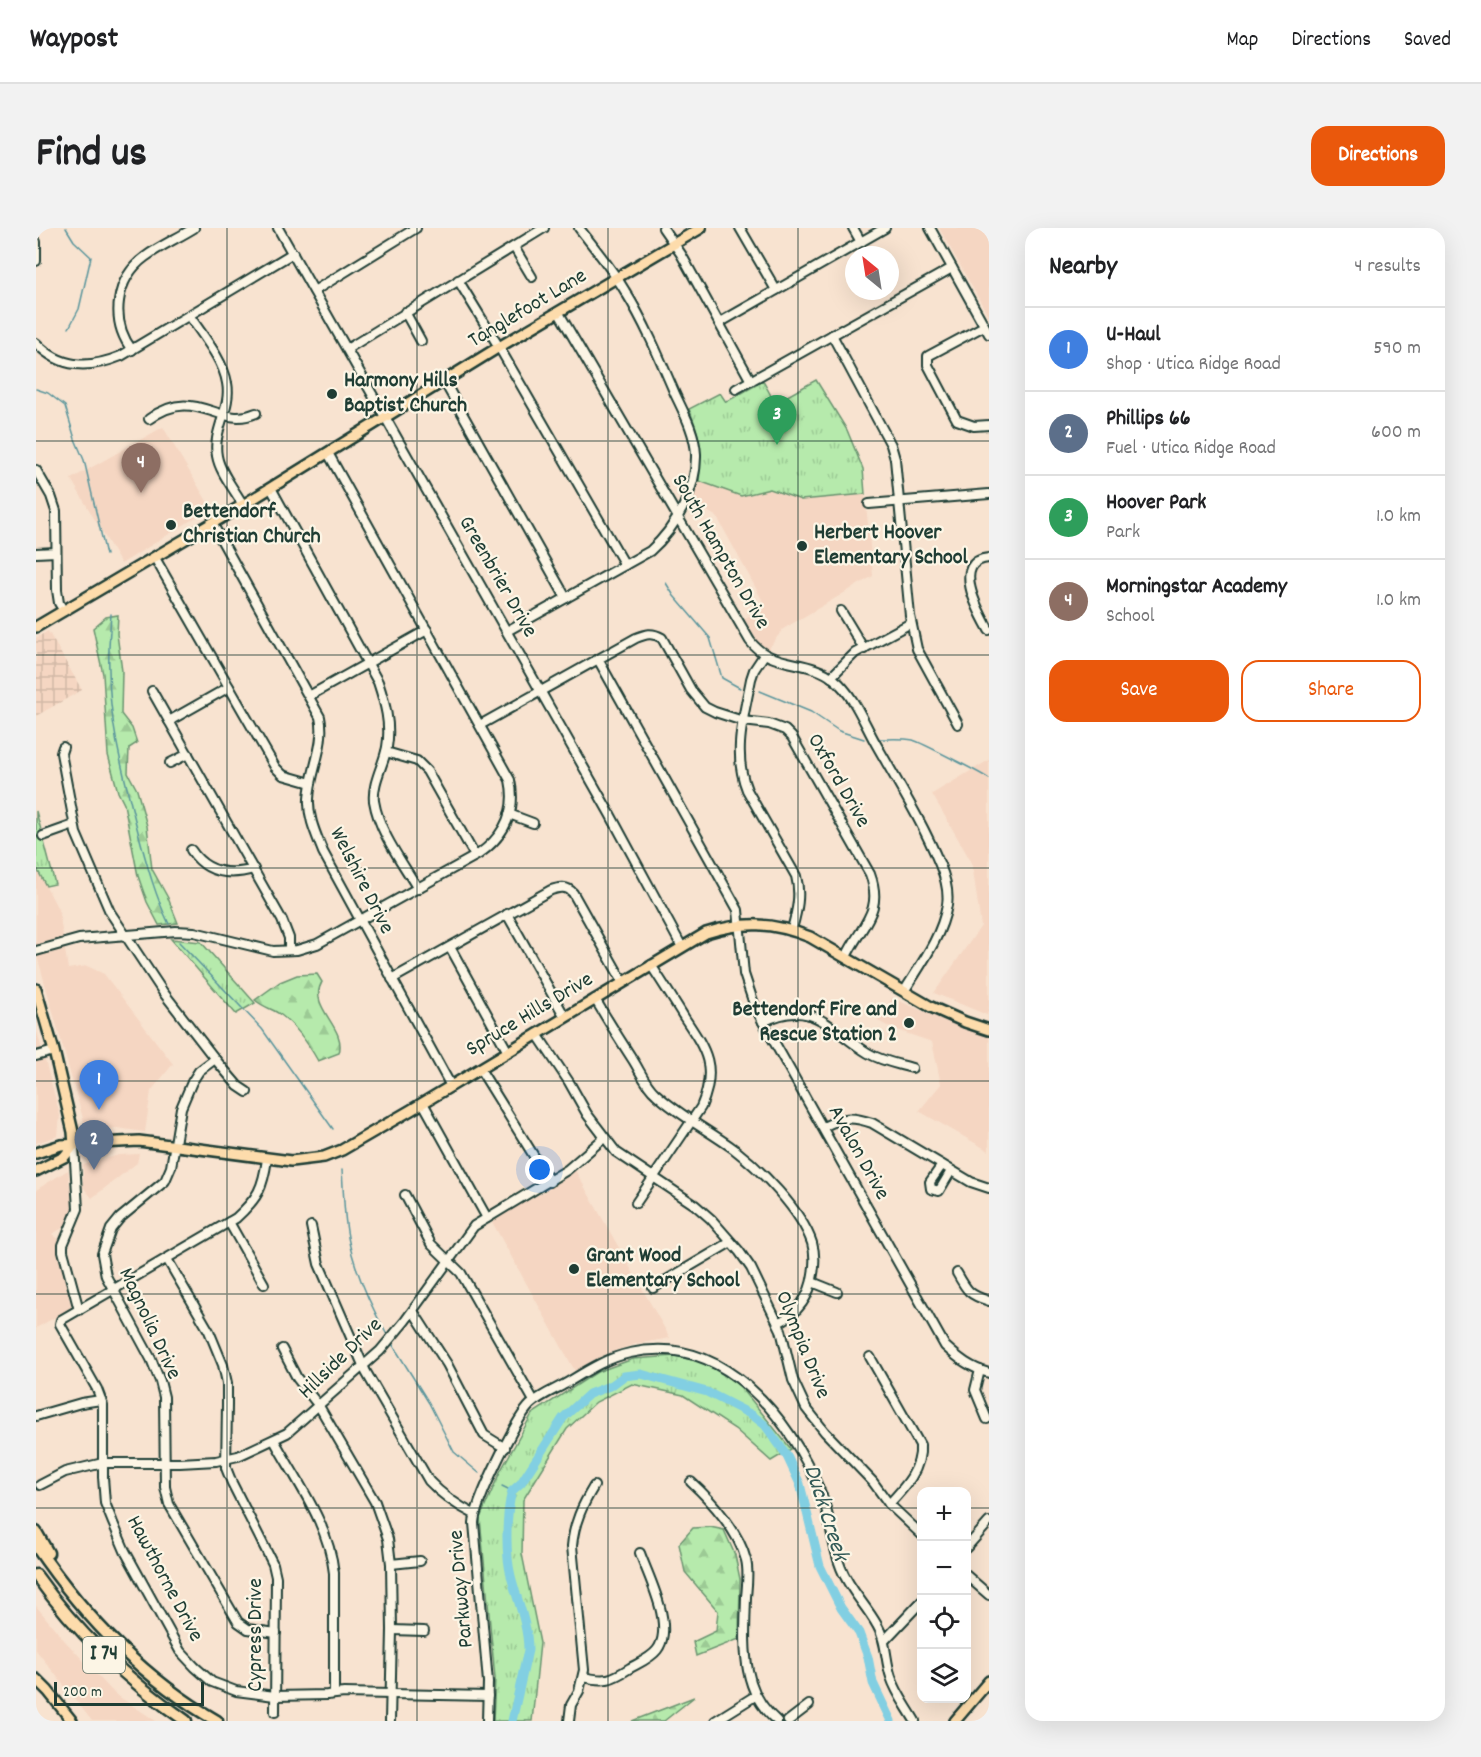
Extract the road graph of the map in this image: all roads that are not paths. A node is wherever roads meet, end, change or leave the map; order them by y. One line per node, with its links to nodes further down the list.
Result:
1 (194, 228): 35 (street)
2 (416, 228): 23 (street)
3 (544, 228): 15 (street)
4 (579, 228): 20 (street)
5 (663, 228): 14 (street)
6 (701, 228): 14 (main road, Tanglefoot Lane)
7 (740, 228): 22 (street)
8 (853, 228): 13 (street)
9 (885, 228): 13 (street)
10 (930, 228): 18 (street)
11 (282, 230): 16 (street, Greenbrier Drive)
12 (36, 242): 17 (street)
13 (861, 242): 22 (street)
14 (673, 245): 20 (main road, Tanglefoot Lane); 27 (street)
15 (514, 247): 19 (street); 21 (street)
16 (292, 253): 23 (street, Greenbrier Drive); 26 (street)
17 (36, 261)
18 (952, 268): 28 (street); 30 (street)
19 (532, 277)
20 (617, 279): 25 (main road, Tanglefoot Lane); 51 (street)
21 (458, 280): 24 (street); 33 (street)
22 (776, 290): 27 (street)
23 (314, 291): 34 (street, Greenbrier Drive)
24 (405, 312): 31 (street); 34 (street)
25 (559, 313): 33 (main road, Tanglefoot Lane); 51 (street, South Hampton Drive)
26 (189, 315): 35 (street); 40 (street)
27 (719, 323): 37 (street)
28 (984, 326): 29 (street); 43 (street)
29 (989, 334)
30 (832, 335): 37 (street); 48 (street)
31 (422, 341)
32 (36, 343): 35 (street)
33 (499, 347): 36 (main road, Tanglefoot Lane); 57 (street)
34 (347, 349): 41 (street, Greenbrier Drive)
35 (132, 350)
36 (444, 381): 41 (main road, Tanglefoot Lane); 58 (street)
37 (751, 381): 38 (street)
38 (736, 389)
39 (256, 413): 40 (street)
40 (223, 414): 42 (street); 50 (street)
41 (386, 417): 44 (main road, Tanglefoot Lane); 65 (street, Greenbrier Drive)
42 (149, 419)
43 (989, 425)
44 (328, 453): 46 (main road, Tanglefoot Lane); 63 (street)
45 (37, 474): 53 (street)
46 (271, 488): 50 (main road, Tanglefoot Lane); 69 (street)
47 (989, 494): 48 (street)
48 (899, 502): 49 (street); 61 (street)
49 (869, 504)
50 (243, 505): 52 (main road, Tanglefoot Lane)
51 (678, 516): 57 (street); 67 (street, South Hampton Drive)
52 (212, 523): 55 (main road, Tanglefoot Lane); 74 (street, Welshire Drive)
53 (56, 552): 54 (street); 60 (street)
54 (36, 553)
55 (155, 558): 60 (main road, Tanglefoot Lane); 71 (street)
56 (989, 558): 64 (street)
57 (625, 566): 58 (street)
58 (566, 598): 65 (street)
59 (841, 611): 66 (street)
60 (64, 612): 62 (main road, Tanglefoot Lane)
61 (911, 623): 66 (street); 77 (street)
62 (36, 627)
63 (427, 630): 69 (street); 78 (street)
64 (989, 630)
65 (507, 631): 73 (street, Greenbrier Drive)
66 (864, 649): 70 (street)
67 (764, 655): 70 (street, South Hampton Drive); 76 (street)
68 (599, 661): 73 (street); 76 (street, Oxford Drive); 94 (street, Avalon Drive)
69 (368, 663): 74 (street); 80 (street)
70 (831, 677): 106 (street, South Hampton Drive)
71 (229, 687): 75 (street); 83 (street)
72 (152, 691): 75 (street)
73 (542, 692): 78 (street); 97 (street, Greenbrier Drive)
74 (309, 696): 83 (street, Welshire Drive)
75 (169, 721): 81 (street)
76 (743, 721): 95 (street); 101 (street, Oxford Drive)
77 (958, 724)
78 (480, 725): 84 (street)
79 (63, 747): 86 (street)
80 (386, 752): 89 (street); 91 (street)
81 (188, 754): 82 (street); 90 (street)
82 (170, 763)
83 (311, 783): 93 (street, Welshire Drive)
84 (509, 814): 85 (street); 89 (street)
85 (533, 823)
86 (74, 825): 87 (street); 96 (street)
87 (43, 836)
88 (191, 850): 90 (street)
89 (475, 856): 91 (street)
90 (254, 869): 99 (street)
91 (418, 889): 93 (street)
92 (507, 914): 98 (street); 104 (street); 108 (street)
93 (360, 921): 99 (street); 103 (street, Welshire Drive)
94 (740, 924): 95 (main road, Spruce Hills Drive); 97 (main road, Spruce Hills Drive); 109 (street, Avalon Drive)
95 (792, 929): 101 (main road, Spruce Hills Drive)
96 (125, 935): 99 (street); 100 (street); 115 (street)
97 (682, 946): 102 (main road, Spruce Hills Drive)
98 (450, 947): 103 (street); 113 (street)
99 (289, 950)
100 (36, 951)
101 (846, 957): 106 (main road, Spruce Hills Drive)
102 (651, 965): 104 (main road, Spruce Hills Drive); 121 (street)
103 (392, 979): 118 (street, Welshire Drive)
104 (623, 982): 107 (main road, Spruce Hills Drive)
105 (36, 989): 112 (main road)
106 (905, 990): 110 (main road, Spruce Hills Drive)
107 (595, 999): 108 (main road, Spruce Hills Drive); 121 (street)
108 (565, 1017): 111 (main road, Spruce Hills Drive)
109 (764, 1022): 116 (street); 122 (street, Avalon Drive)
110 (989, 1029)
111 (537, 1034): 113 (main road, Spruce Hills Drive); 123 (street, Olympia Drive)
112 (54, 1051): 114 (street); 124 (main road)
113 (508, 1052): 117 (main road, Spruce Hills Drive)
114 (36, 1056)
115 (215, 1059): 119 (street); 125 (street, Magnolia Drive)
116 (912, 1068)
117 (480, 1069): 118 (main road, Spruce Hills Drive); 132 (street)
118 (451, 1086): 120 (main road, Spruce Hills Drive)
119 (247, 1092)
120 (423, 1103): 127 (main road, Spruce Hills Drive); 136 (street)
121 (692, 1122): 131 (street); 143 (street)
122 (824, 1127): 128 (street); 155 (street, Avalon Drive)
123 (604, 1138): 131 (street, Olympia Drive); 132 (street, Hillside Drive)
124 (74, 1145): 125 (main road, Spruce Hills Drive); 126 (main road, Spruce Hills Drive); 129 (main road); 149 (street)
125 (174, 1147): 127 (main road, Spruce Hills Drive); 146 (street, Magnolia Drive)
126 (36, 1153)
127 (267, 1159): 137 (street)
128 (942, 1165): 130 (street); 130 (street)
129 (36, 1171)
130 (951, 1171): 133 (street)
131 (653, 1178): 135 (street); 139 (street, Olympia Drive)
132 (550, 1182): 136 (street, Hillside Drive)
133 (989, 1188)
134 (405, 1195): 141 (street)
135 (636, 1203)
136 (487, 1218): 141 (street, Hillside Drive)
137 (229, 1222): 140 (street); 144 (street)
138 (311, 1226): 154 (street)
139 (731, 1242): 145 (street); 151 (street, Olympia Drive)
140 (167, 1259): 146 (street); 164 (street, Cypress Drive)
141 (448, 1261): 150 (street, Hillside Drive); 158 (street)
142 (957, 1273): 148 (street)
143 (812, 1282): 147 (street); 151 (street)
144 (264, 1284)
145 (653, 1288)
146 (113, 1290): 149 (street); 166 (street, Magnolia Drive)
147 (837, 1292)
148 (989, 1301)
149 (79, 1310): 157 (street, Hawthorne Drive)
150 (413, 1311): 154 (street, Hillside Drive); 163 (street)
151 (778, 1323): 170 (street, Olympia Drive)
152 (282, 1349): 159 (street)
153 (870, 1357): 170 (street)
154 (363, 1366): 159 (street, Hillside Drive); 171 (street)
155 (980, 1370): 156 (street, Avalon Drive); 161 (street)
156 (989, 1373)
157 (101, 1400): 160 (street); 165 (street, Hawthorne Drive)
158 (534, 1401): 163 (street, Parkway Drive); 188 (street, Parkway Drive)
159 (319, 1406): 162 (street, Hillside Drive); 179 (street)
160 (36, 1416)
161 (987, 1419)
162 (274, 1440): 164 (street, Hillside Drive); 192 (street)
163 (505, 1448): 171 (street, Parkway Drive)
164 (227, 1459): 166 (street, Hillside Drive); 187 (street, Cypress Drive)
165 (103, 1463): 166 (street, Hillside Drive); 168 (street, Hillside Drive); 194 (street, Hawthorne Drive)
166 (164, 1463): 187 (street, Magnolia Drive)
167 (691, 1482): 196 (street)
168 (40, 1485)
169 (594, 1486): 189 (street)
170 (890, 1504): 173 (street, Olympia Drive)
171 (474, 1514): 195 (street, Parkway Drive)
172 (989, 1522): 175 (street)
173 (917, 1531)
174 (36, 1532): 182 (highway)
175 (971, 1542)
176 (36, 1546): 182 (highway, I 74)
177 (640, 1553): 189 (street)
178 (420, 1561): 179 (street)
179 (391, 1564): 185 (street)
180 (36, 1575): 200 (highway, I 74)
181 (971, 1579): 183 (street)
182 (66, 1587): 201 (highway, I 74)
183 (989, 1595)
184 (917, 1605): 188 (street)
185 (392, 1630): 186 (street); 193 (street)
186 (424, 1630)
187 (276, 1633): 194 (street, Cypress Drive)
188 (884, 1641): 208 (street, Parkway Drive)
189 (583, 1677): 204 (street)
190 (36, 1679): 199 (main road)
191 (989, 1681): 209 (main road)
192 (334, 1694): 193 (street, Hawthorne Drive); 194 (street, Hawthorne Drive)
193 (392, 1694): 195 (street, Hawthorne Drive); 202 (street)
194 (275, 1696): 198 (street, Cypress Drive)
195 (488, 1696): 203 (street, Parkway Drive)
196 (755, 1696): 205 (street); 206 (street)
197 (809, 1705): 207 (street)
198 (275, 1712)
199 (72, 1721)
200 (186, 1721)
201 (217, 1721)
202 (390, 1721)
203 (487, 1721)
204 (569, 1721)
205 (715, 1721)
206 (777, 1721)
207 (788, 1721)
208 (915, 1721)
209 (955, 1721)

